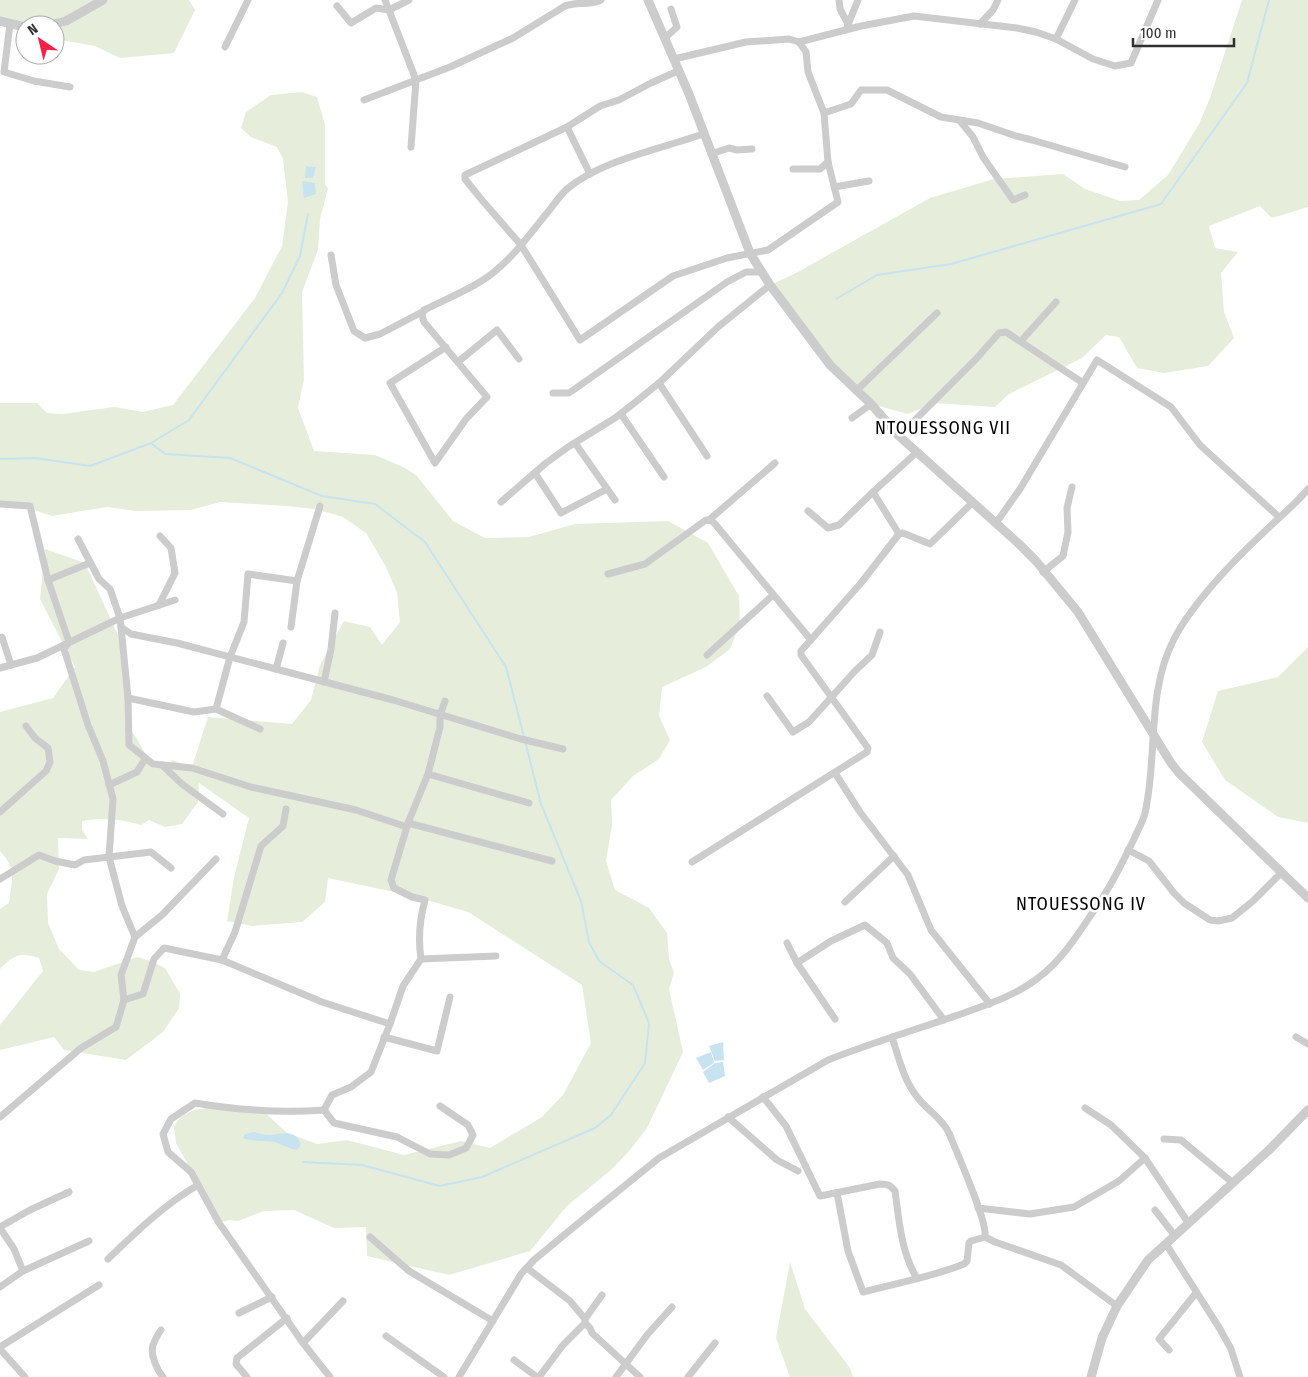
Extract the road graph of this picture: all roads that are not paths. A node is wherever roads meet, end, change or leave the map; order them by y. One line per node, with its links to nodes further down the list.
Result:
1 (103, 0): 16 (street)
2 (248, 0): 24 (street)
3 (385, 0): 14 (street)
4 (409, 0): 14 (street)
5 (601, 0): 27 (street)
6 (648, 0): 21 (street)
7 (839, 0): 20 (street)
8 (858, 0): 20 (street)
9 (998, 0): 18 (street)
10 (1075, 0): 22 (street)
11 (1158, 0): 22 (street)
12 (336, 6): 14 (street)
13 (671, 9): 21 (street)
14 (389, 10): 27 (street)
15 (0, 21): 17 (street)
16 (65, 21)
17 (10, 24): 19 (street); 28 (street)
18 (980, 24): 20 (street); 22 (street)
19 (15, 25)
20 (847, 27): 23 (street)
21 (665, 38): 25 (street)
22 (1056, 39)
23 (799, 42): 25 (street); 30 (street)
24 (226, 47)
25 (674, 59): 26 (street)
26 (678, 71): 32 (street); 33 (street)
27 (416, 80): 29 (street); 34 (street)
28 (70, 87)
29 (364, 100)
30 (824, 113): 31 (street); 37 (street)
31 (960, 121): 38 (street); 43 (street)
32 (567, 127): 40 (street); 44 (street)
33 (703, 134): 36 (street); 40 (street)
34 (411, 147)
35 (752, 148): 36 (street)
36 (711, 154): 45 (street)
37 (828, 162): 39 (street); 42 (street)
38 (1125, 167)
39 (793, 170)
40 (590, 174): 44 (street)
41 (869, 181): 42 (street)
42 (834, 187): 45 (street)
43 (1025, 195)
44 (521, 245): 45 (street); 50 (street)
45 (750, 253): 47 (street)
46 (331, 255): 50 (street)
47 (761, 272): 48 (street); 59 (street)
48 (770, 285): 56 (street); 58 (street)
49 (1056, 302): 52 (street)
50 (424, 310): 53 (street)
51 (937, 313): 58 (street)
52 (1021, 341): 57 (street); 63 (street)
53 (446, 347): 55 (street); 55 (street)
54 (519, 359): 55 (street)
55 (459, 362)
56 (659, 383): 61 (street); 66 (street)
57 (1083, 383): 80 (street); 82 (street)
58 (856, 391): 60 (street)
59 (553, 393)
60 (871, 404): 62 (street); 63 (street)
61 (621, 414): 64 (street); 69 (street)
62 (852, 418)
63 (899, 436): 65 (street)
64 (575, 443): 68 (street); 71 (street)
65 (917, 452): 73 (street); 76 (street)
66 (707, 456)
67 (775, 463): 81 (street)
68 (535, 473): 71 (street); 75 (street)
69 (664, 477)
70 (1072, 487): 87 (street)
71 (607, 489): 74 (street)
72 (1308, 489): 80 (street)
73 (873, 492): 79 (street); 83 (street)
74 (616, 500)
75 (501, 502)
76 (972, 502): 82 (street); 83 (street)
77 (0, 504): 89 (street)
78 (320, 506): 90 (street)
79 (808, 511)
80 (1279, 517): 117 (street)
81 (709, 520): 88 (street); 91 (street)
82 (996, 523): 87 (street)
83 (899, 534): 100 (street)
84 (160, 536): 93 (street)
85 (78, 539): 86 (street)
86 (90, 563): 89 (street); 95 (street)
87 (1044, 572): 117 (street)
88 (608, 574)
89 (48, 580): 101 (street)
90 (297, 581): 97 (street); 104 (street)
91 (774, 594): 100 (street); 103 (street)
92 (175, 600): 93 (street)
93 (159, 605): 95 (street)
94 (335, 613): 108 (street)
95 (120, 618): 96 (street); 101 (street)
96 (120, 627): 104 (street); 111 (street)
97 (291, 627)
98 (880, 632): 110 (street)
99 (2, 637): 105 (street)
100 (811, 640): 110 (street)
101 (69, 642): 105 (street); 123 (street)
102 (283, 643): 107 (street)
103 (707, 655)
104 (230, 657): 107 (street); 113 (street)
105 (11, 665): 106 (street)
106 (0, 668)
107 (276, 668): 108 (street)
108 (324, 682): 114 (street)
109 (767, 696): 110 (street)
110 (832, 697): 121 (street)
111 (128, 698): 113 (street); 119 (street)
112 (445, 701): 114 (street)
113 (216, 709): 116 (street)
114 (440, 715): 118 (street); 122 (street)
115 (26, 726): 126 (street)
116 (260, 729)
117 (1153, 731): 129 (street); 136 (street)
118 (563, 749)
119 (145, 759): 120 (street); 123 (street)
120 (162, 765): 127 (street); 128 (street)
121 (835, 773): 130 (street); 134 (street)
122 (428, 774): 124 (street); 128 (street)
123 (109, 786): 131 (street)
124 (529, 803)
125 (286, 809): 144 (street)
126 (0, 812)
127 (223, 814)
128 (407, 825): 133 (street); 143 (street)
129 (1128, 850): 136 (street); 148 (street)
130 (894, 856): 139 (street); 148 (street)
131 (109, 857): 135 (street); 137 (street); 140 (street)
132 (216, 859): 140 (street)
133 (552, 861)
134 (692, 862)
135 (171, 868)
136 (1281, 873): 138 (street)
137 (0, 879)
138 (1308, 898)
139 (845, 902)
140 (135, 937): 147 (street)
141 (787, 943): 145 (street)
142 (496, 956): 143 (street)
143 (421, 959): 151 (street)
144 (222, 960): 147 (street); 151 (street)
145 (797, 963): 149 (street); 150 (street)
146 (450, 997): 152 (street)
147 (124, 1000): 161 (street)
148 (990, 1004): 150 (street)
149 (835, 1019)
150 (944, 1020): 153 (street)
151 (390, 1024): 152 (street)
152 (384, 1037): 159 (street)
153 (892, 1037): 156 (street); 170 (street)
154 (1296, 1037): 155 (street)
155 (1308, 1044)
156 (763, 1097): 162 (street); 169 (street)
157 (440, 1106): 159 (street)
158 (1085, 1108): 164 (street)
159 (324, 1110): 167 (street)
160 (1308, 1110): 166 (street)
161 (0, 1117)
162 (728, 1117): 165 (street); 180 (street)
163 (1164, 1139): 166 (street)
164 (1145, 1158): 170 (street); 172 (street)
165 (798, 1171)
166 (1233, 1183): 172 (street)
167 (198, 1184): 179 (street); 187 (street)
168 (69, 1192): 173 (street)
169 (837, 1193): 182 (street); 182 (street)
170 (978, 1208): 176 (street)
171 (1154, 1210): 174 (street)
172 (1189, 1224): 174 (street)
173 (0, 1228): 181 (street)
174 (1174, 1236): 178 (street)
175 (370, 1237): 193 (street)
176 (985, 1237): 182 (street); 189 (street)
177 (89, 1241): 181 (street)
178 (1166, 1244): 185 (street); 189 (street)
179 (108, 1259)
180 (527, 1268): 193 (street); 194 (street)
181 (23, 1271): 184 (street)
182 (917, 1278)
183 (99, 1285): 199 (street)
184 (0, 1287)
185 (1196, 1293): 200 (street); 214 (street)
186 (602, 1295): 194 (street)
187 (272, 1297): 191 (street); 192 (street)
188 (343, 1301): 197 (street)
189 (1117, 1306): 213 (street)
190 (672, 1307): 202 (street)
191 (239, 1313)
192 (287, 1318): 197 (street); 205 (street)
193 (492, 1321): 208 (street)
194 (585, 1321): 202 (street); 209 (street)
195 (161, 1330): 204 (street)
196 (386, 1336): 207 (street)
197 (303, 1343): 206 (street)
198 (715, 1343): 212 (street)
199 (0, 1348): 203 (street)
200 (1169, 1350)
201 (514, 1360): 209 (street)
202 (625, 1363): 210 (street); 211 (street)
203 (25, 1377)
204 (163, 1377)
205 (247, 1377)
206 (330, 1377)
207 (444, 1377)
208 (459, 1377)
209 (538, 1377)
210 (616, 1377)
211 (640, 1377)
212 (688, 1377)
213 (1091, 1377)
214 (1240, 1377)

